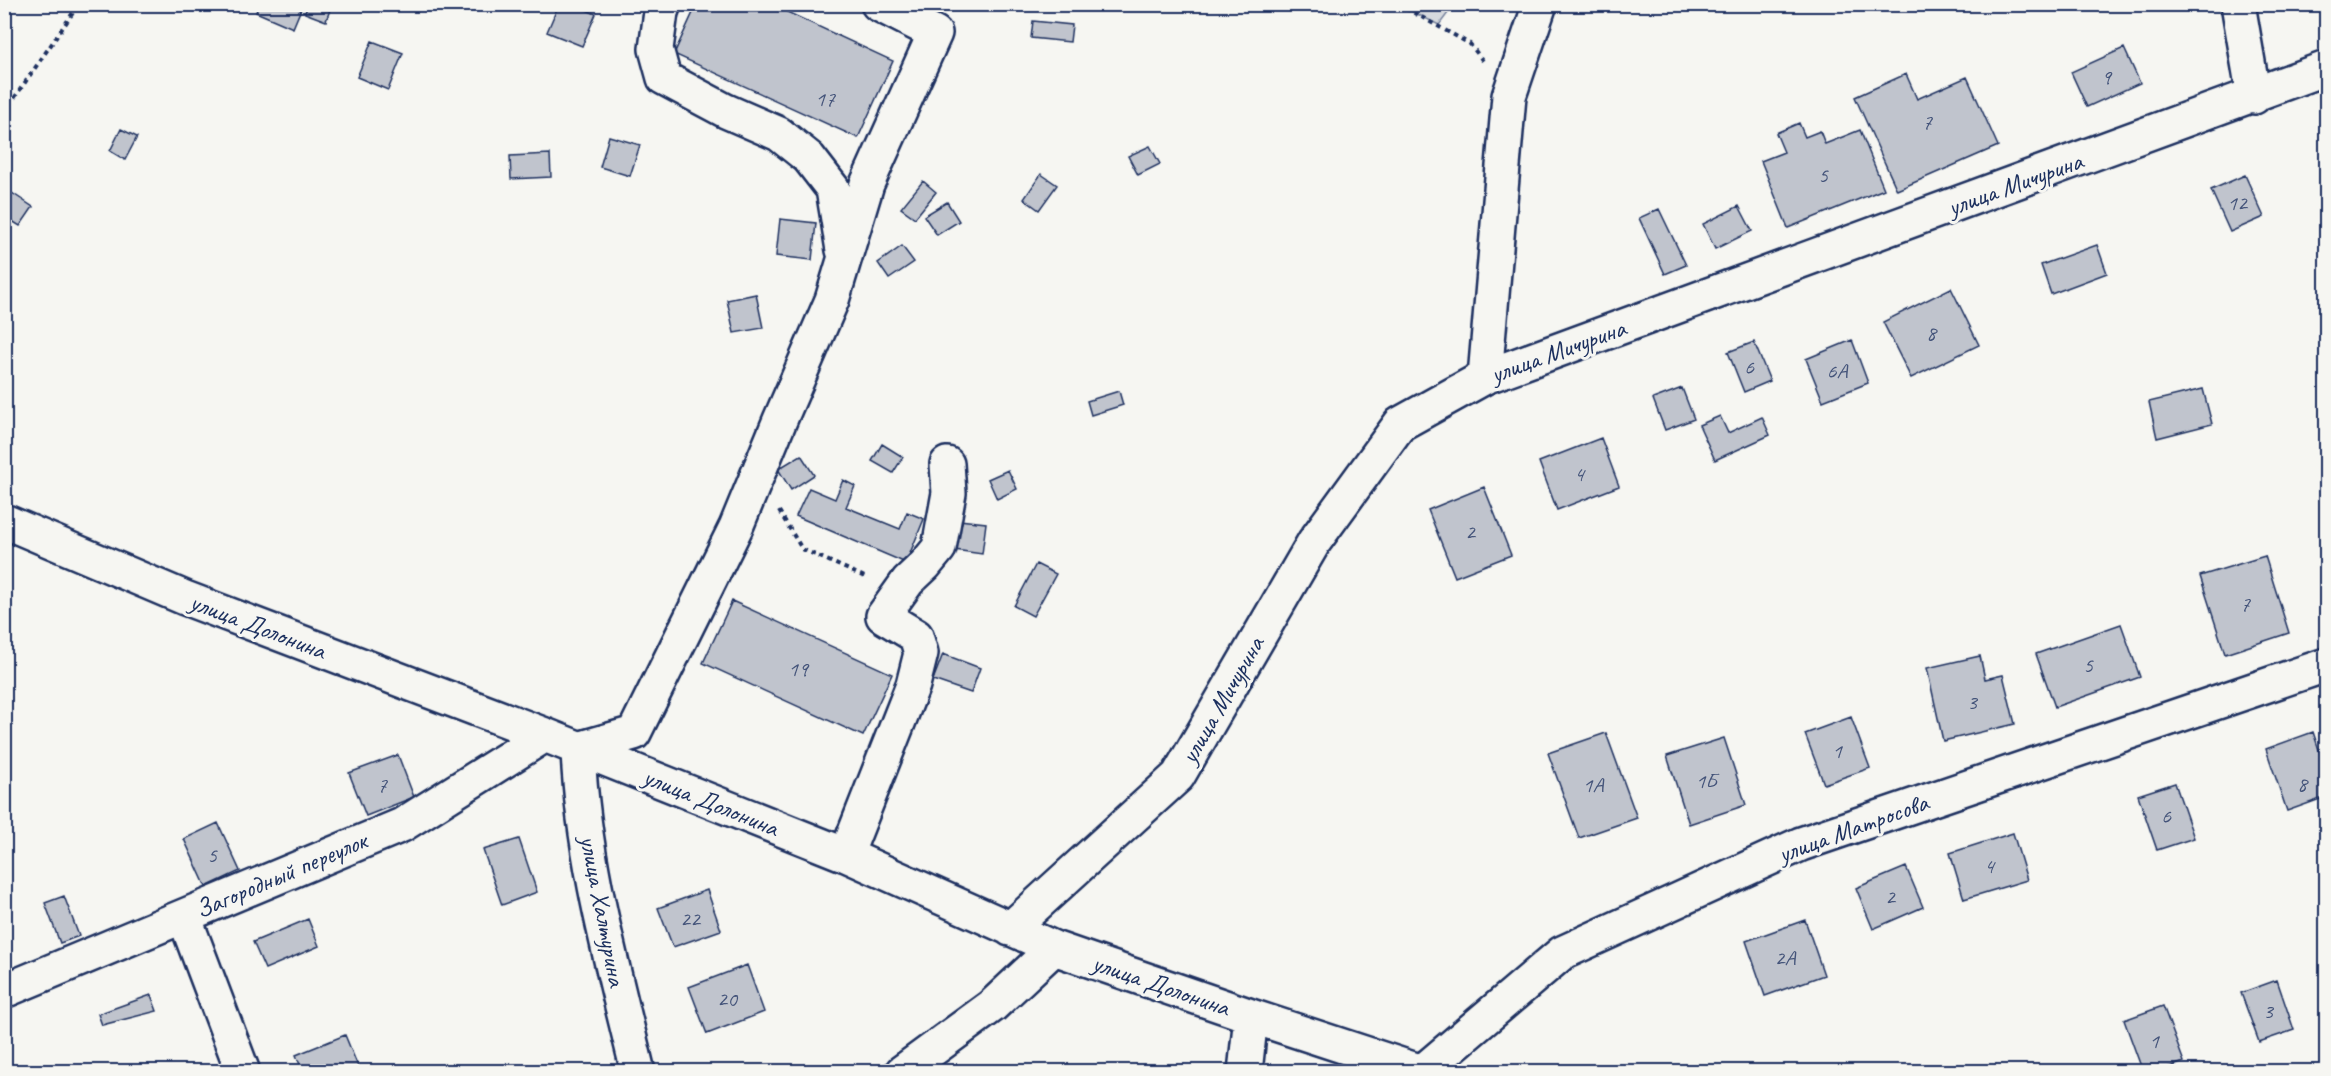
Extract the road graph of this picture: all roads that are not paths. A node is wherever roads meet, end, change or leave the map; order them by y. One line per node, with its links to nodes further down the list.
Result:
1 (664, 4): 7 (street)
2 (878, 4): 7 (street)
3 (1540, 4): 8 (street)
4 (2238, 4): 6 (street)
5 (2326, 68): 6 (street, улица Мичурина)
6 (2254, 97): 8 (street, улица Мичурина)
7 (844, 258): 13 (street)
8 (1485, 377): 16 (street, улица Мичурина)
9 (947, 464): 14 (street)
10 (4, 521): 12 (street, улица Долонина)
11 (2326, 665): 24 (street, улица Матросова)
12 (545, 735): 13 (street, улица Долонина); 15 (street, Загородный переулок)
13 (578, 749): 14 (street, улица Долонина); 21 (street, улица Халтурина)
14 (846, 855): 16 (street, улица Долонина)
15 (184, 916): 18 (street, Загородный переулок); 20 (street)
16 (1010, 929): 17 (street, улица Долонина)
17 (1054, 948): 19 (street, улица Долонина); 22 (street)
18 (4, 991)
19 (1251, 1016): 23 (street); 24 (street, улица Долонина)
20 (243, 1071)
21 (638, 1071)
22 (902, 1071)
23 (1245, 1071)
24 (1422, 1071)

